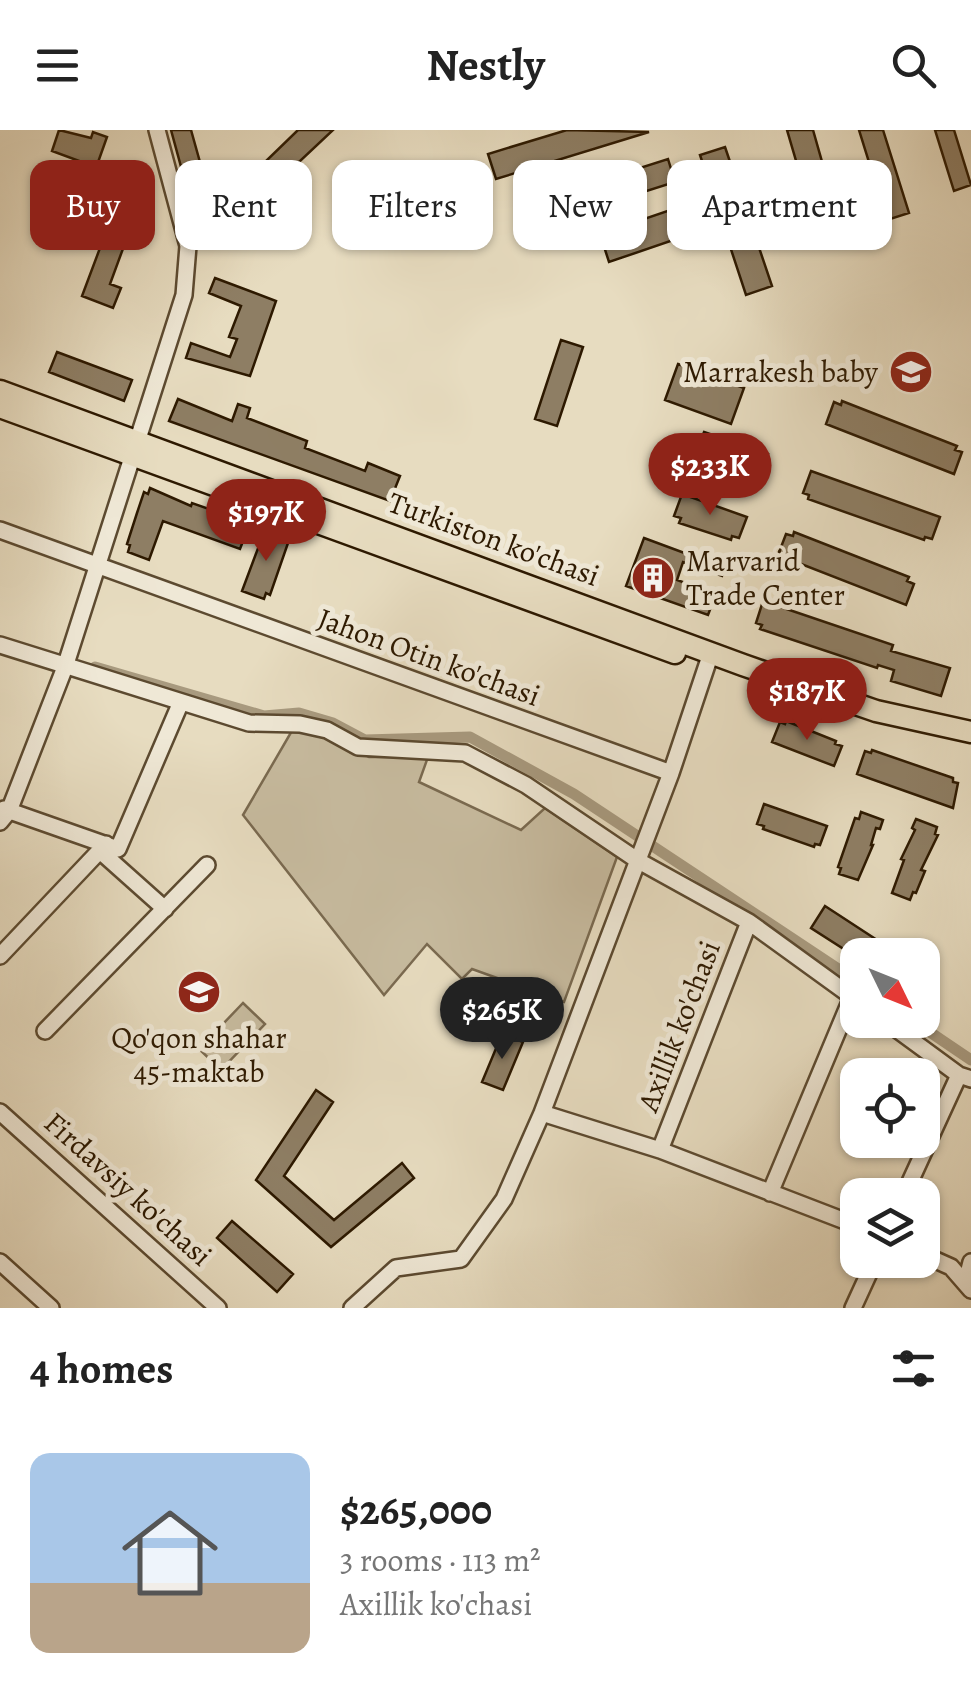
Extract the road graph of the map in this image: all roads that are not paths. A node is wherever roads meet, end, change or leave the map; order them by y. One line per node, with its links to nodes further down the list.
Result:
1 (157, 130): 4 (street)
2 (0, 390): 4 (main road, Turkiston ko'chasi)
3 (0, 407): 4 (main road, Turkiston ko'chasi)
4 (134, 448): 6 (street); 8 (main road, Turkiston ko'chasi)
5 (0, 530): 6 (street, Jahon Otin ko'chasi)
6 (98, 566): 9 (street); 13 (street, Jahon Otin ko'chasi)
7 (0, 645): 9 (street)
8 (709, 659): 11 (main road, Turkiston ko'chasi); 12 (main road, Turkiston ko'chasi); 13 (street)
9 (65, 667): 10 (street); 14 (street)
10 (180, 702): 15 (street); 16 (street)
11 (971, 732)
12 (971, 746)
13 (671, 773): 16 (street)
14 (3, 814): 15 (street)
15 (102, 848): 18 (street); 20 (street)
16 (638, 858): 19 (street); 27 (street)
17 (208, 865): 18 (street)
18 (165, 909): 22 (street)
19 (749, 922): 21 (street); 28 (street, Axillik ko'chasi)
20 (0, 956)
21 (840, 988)
22 (45, 1031)
23 (840, 1033): 30 (street)
24 (910, 1038): 25 (street)
25 (965, 1076): 29 (street)
26 (0, 1112): 38 (street, Firdavsiy ko'chasi)
27 (542, 1112): 28 (street, Axillik ko'chasi); 39 (street)
28 (660, 1150): 30 (street, Axillik ko'chasi)
29 (913, 1178)
30 (770, 1193): 31 (street, Axillik ko'chasi)
31 (840, 1219)
32 (0, 1262): 37 (street)
33 (971, 1262): 36 (street)
34 (940, 1263): 36 (street)
35 (867, 1278): 40 (street)
36 (968, 1286)
37 (51, 1308)
38 (218, 1308)
39 (352, 1308)
40 (853, 1308)

